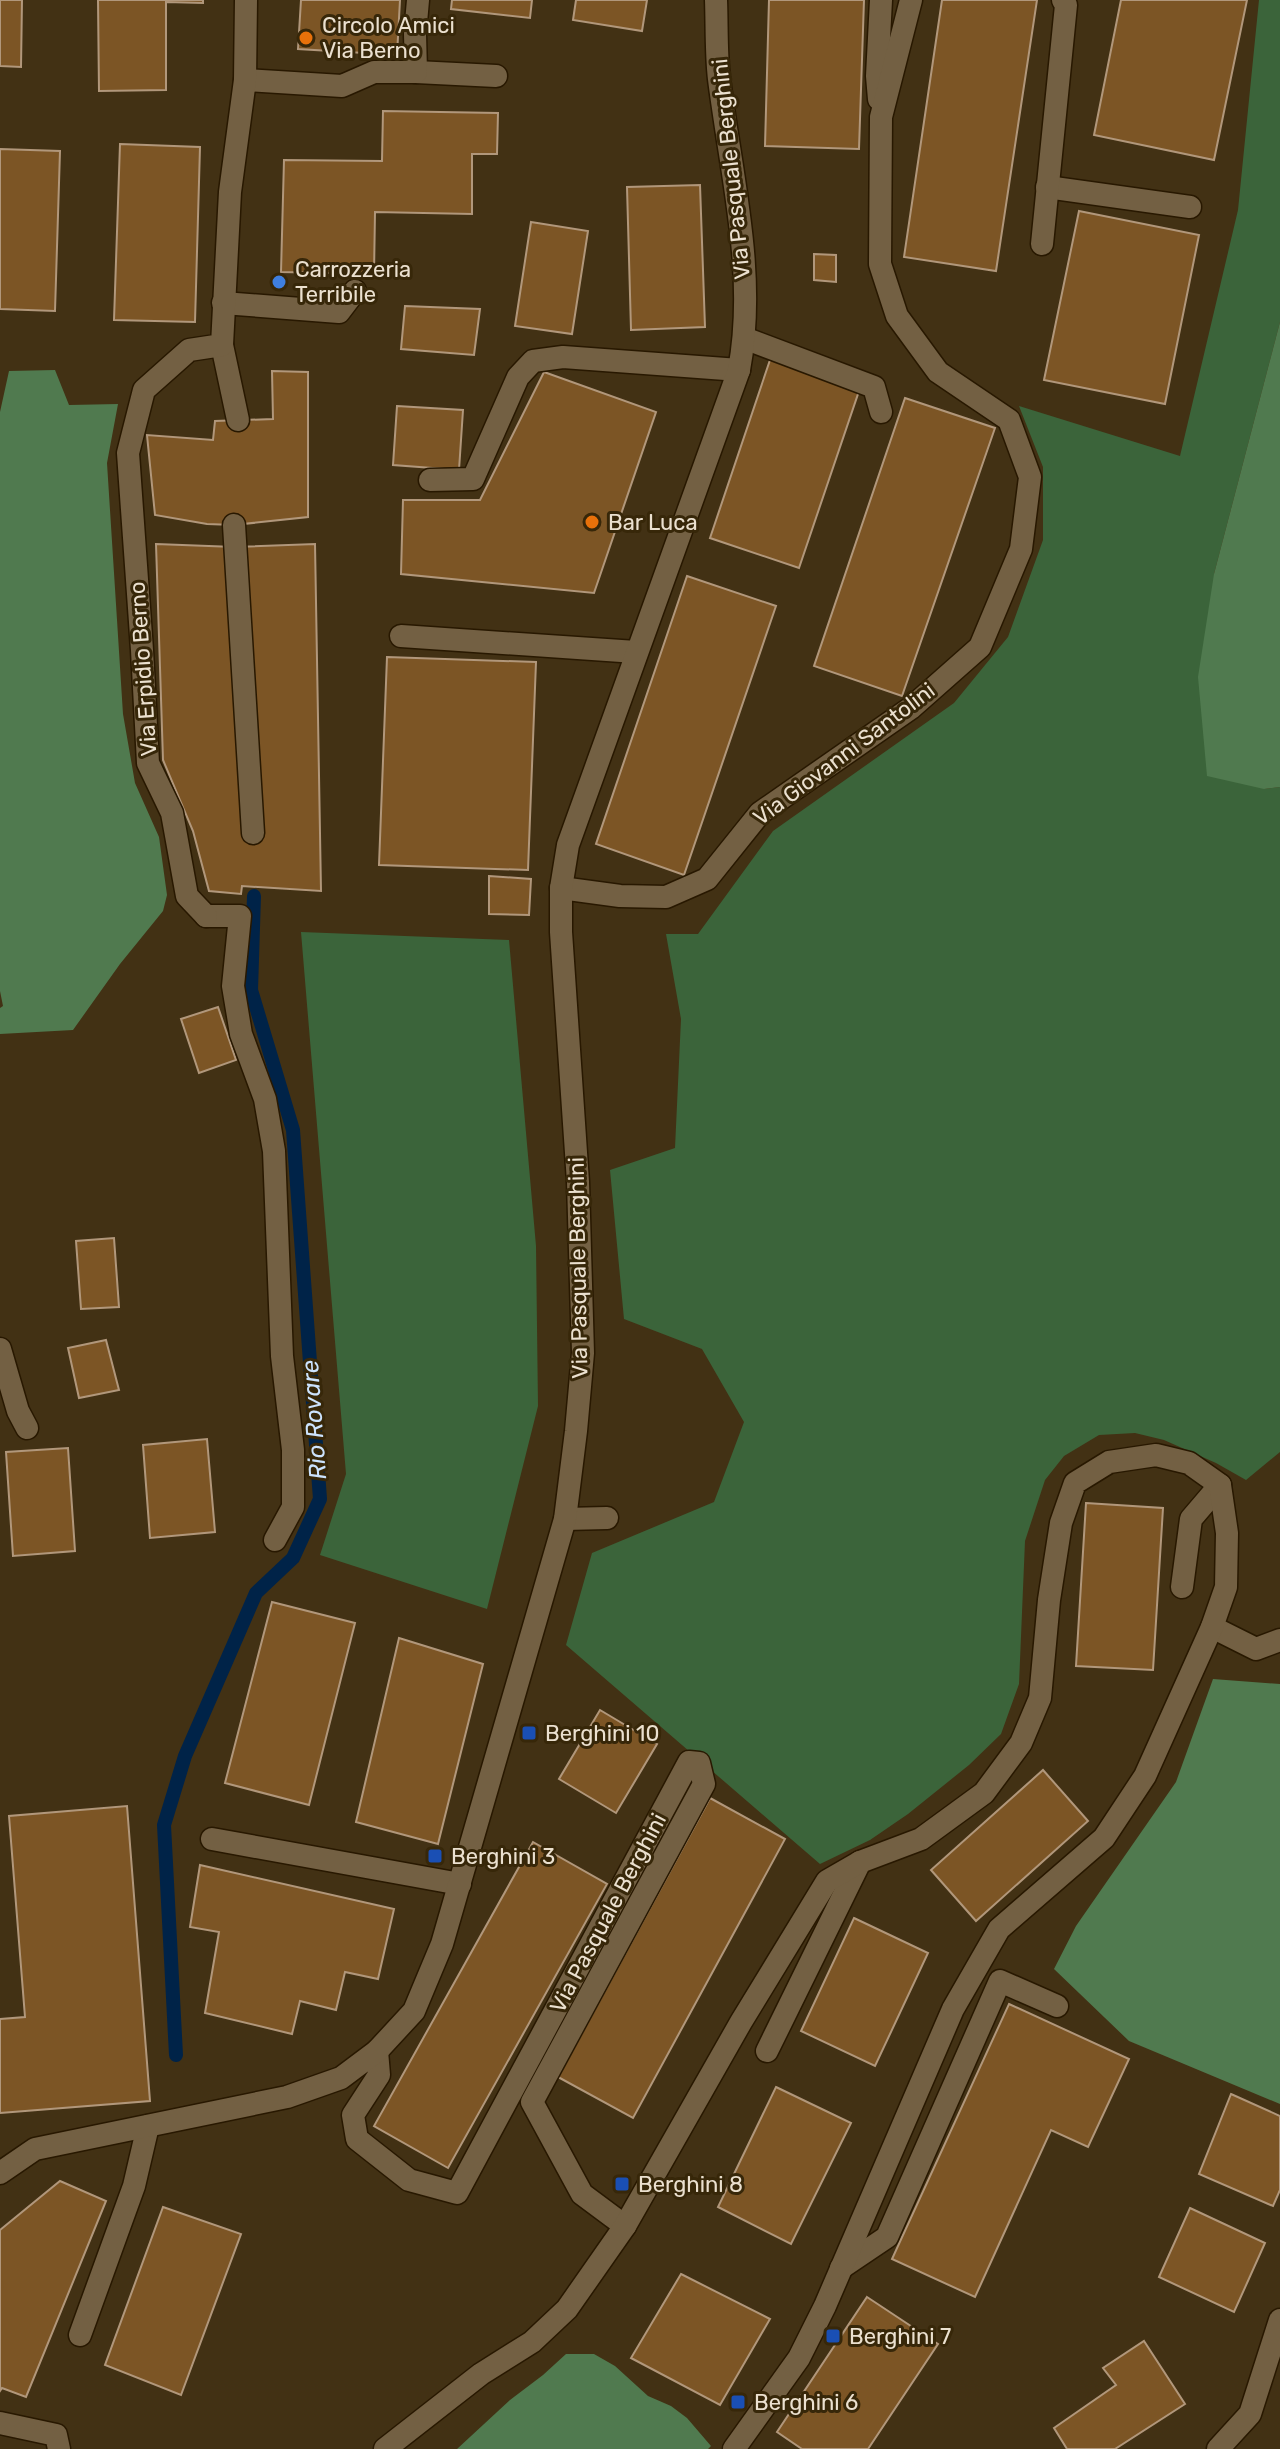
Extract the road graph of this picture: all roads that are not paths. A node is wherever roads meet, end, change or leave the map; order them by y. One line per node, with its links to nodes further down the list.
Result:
1 (246, 0): 9 (street)
2 (418, 0): 7 (street)
3 (716, 0): 16 (street, Via Pasquale Berghini)
4 (881, 0): 10 (street, Via Giovanni Santolini)
5 (911, 0): 10 (street, Via Giovanni Santolini)
6 (1063, 0): 11 (street)
7 (416, 72): 8 (street); 9 (street)
8 (496, 76)
9 (245, 80): 15 (street)
10 (881, 117): 26 (street, Via Giovanni Santolini)
11 (1047, 187): 12 (street); 13 (street)
12 (1190, 207)
13 (1042, 244)
14 (355, 291): 15 (street)
15 (223, 303): 17 (street)
16 (744, 338): 18 (street, Via Pasquale Berghini); 19 (street)
17 (222, 345): 20 (street); 32 (street, Via Erpidio Berno)
18 (739, 370): 21 (street); 24 (street, Via Pasquale Berghini)
19 (881, 412)
20 (238, 420)
21 (430, 480)
22 (234, 525): 25 (street)
23 (401, 636): 24 (street)
24 (636, 652): 26 (street, Via Pasquale Berghini)
25 (253, 833)
26 (561, 888): 31 (street, Via Pasquale Berghini)
27 (0, 1349): 28 (street)
28 (27, 1428)
29 (1220, 1485): 33 (street); 34 (street); 37 (street)
30 (607, 1518): 31 (street)
31 (565, 1519): 38 (street, Via Pasquale Berghini)
32 (275, 1540)
33 (1182, 1587)
34 (1212, 1627): 35 (street); 45 (street)
35 (1280, 1640)
36 (212, 1839): 38 (street)
37 (860, 1862): 41 (street); 44 (street)
38 (460, 1884): 40 (street, Via Pasquale Berghini)
39 (1057, 2006): 45 (street)
40 (377, 2051): 42 (street, Via Pasquale Berghini); 44 (street, Via Pasquale Berghini)
41 (767, 2051)
42 (148, 2126): 43 (street, Via Pasquale Berghini); 47 (street)
43 (0, 2173)
44 (625, 2226): 50 (street)
45 (841, 2268): 51 (street)
46 (1280, 2320): 52 (street)
47 (80, 2335)
48 (0, 2423): 49 (street)
49 (59, 2449)
50 (385, 2449)
51 (734, 2449)
52 (1218, 2449)

